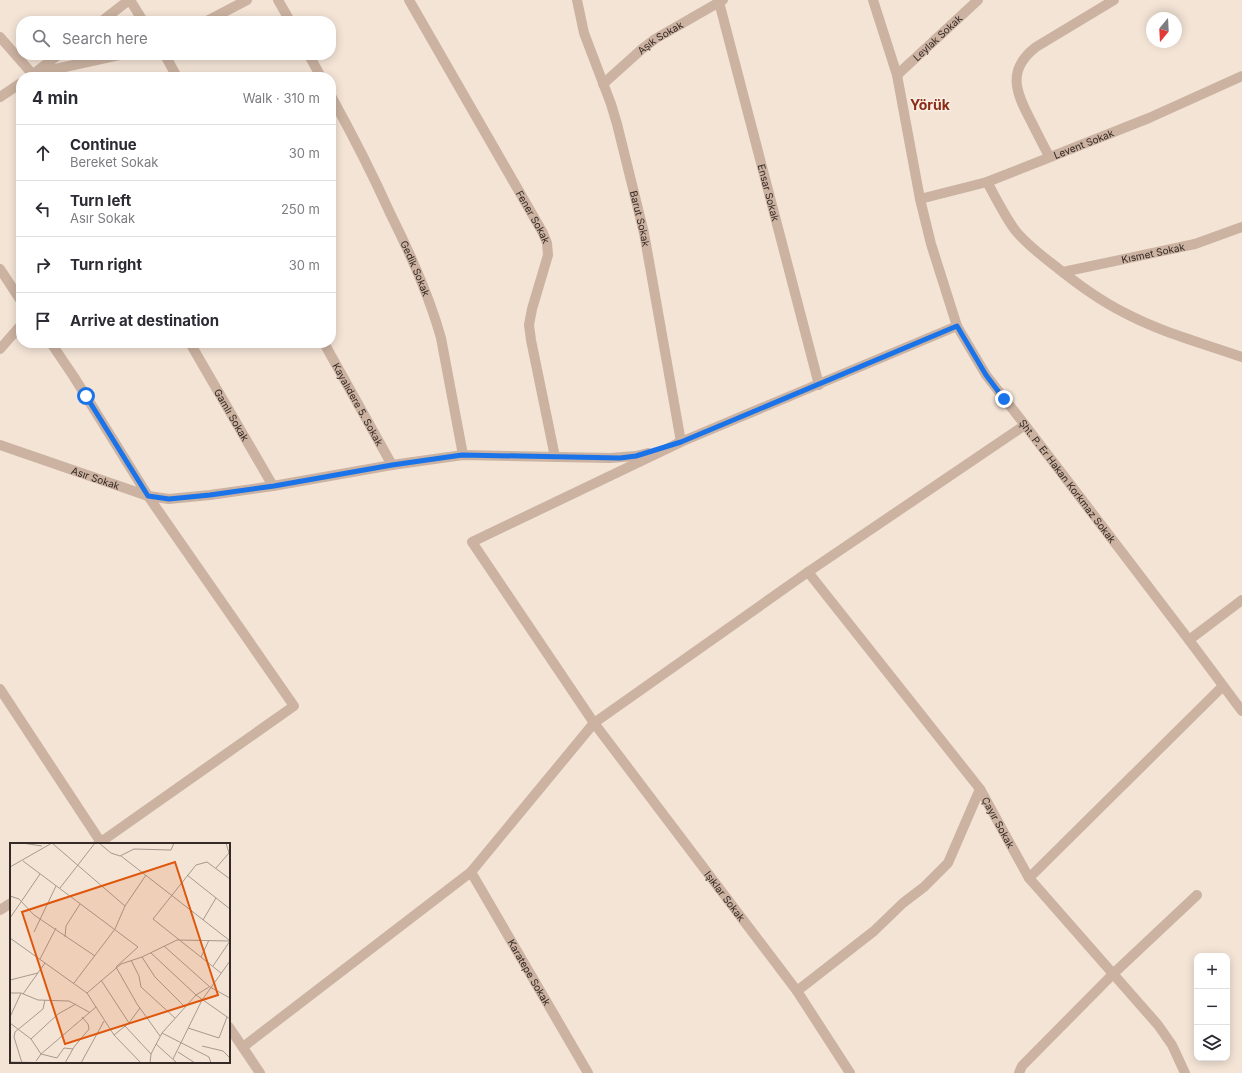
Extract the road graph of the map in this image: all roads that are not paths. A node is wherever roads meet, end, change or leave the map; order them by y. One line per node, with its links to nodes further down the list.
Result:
1 (129, 0): 10 (street); 11 (street)
2 (247, 0): 12 (street)
3 (278, 0): 13 (street)
4 (409, 0): 51 (street, Fener Sokak)
5 (577, 0): 28 (street, Barut Sokak)
6 (873, 0): 26 (street, Şht. P. Er Hakan Korkmaz Sokak)
7 (978, 0): 26 (street, Leylak Sokak)
8 (1114, 0): 32 (street)
9 (721, 1): 28 (street, Aşık Sokak); 46 (street, Ensar Sokak)
10 (108, 16)
11 (140, 16)
12 (217, 16)
13 (287, 16)
14 (0, 37): 15 (street)
15 (16, 56)
16 (19, 60): 21 (street)
17 (52, 60): 22 (street)
18 (98, 60): 23 (street)
19 (168, 60): 24 (street)
20 (312, 60): 25 (street)
21 (29, 72)
22 (37, 72)
23 (49, 72)
24 (174, 72)
25 (318, 72)
26 (897, 75): 34 (street, Şht. P. Er Hakan Korkmaz Sokak)
27 (1242, 76): 32 (street, Levent Sokak)
28 (603, 84): 48 (street, Barut Sokak)
29 (16, 86): 30 (street)
30 (0, 97)
31 (336, 105): 50 (street, Gedik Sokak)
32 (1049, 156): 33 (street, Levent Sokak)
33 (987, 182): 34 (street, Levent Sokak); 37 (street)
34 (920, 199): 39 (street, Şht. P. Er Hakan Korkmaz Sokak)
35 (1242, 227): 37 (street, Kısmet Sokak)
36 (0, 269): 38 (street)
37 (1063, 272): 45 (street)
38 (16, 293)
39 (957, 326): 46 (street, Asır Sokak); 47 (street, Şht. P. Er Hakan Korkmaz Sokak)
40 (16, 331): 44 (street)
41 (54, 348): 54 (street)
42 (193, 348): 53 (street, Gamlı Sokak)
43 (327, 348): 52 (street, Kayalıdere 5. Sokak)
44 (0, 349)
45 (1242, 357)
46 (819, 385): 48 (street, Asır Sokak)
47 (1025, 425): 55 (street); 57 (street, Şht. P. Er Hakan Korkmaz Sokak)
48 (681, 442): 51 (street, Asır Sokak); 61 (street, Işıklar Sokak)
49 (0, 444): 54 (street, Asır Sokak)
50 (462, 455): 51 (street, Asır Sokak); 52 (street, Asır Sokak)
51 (555, 457)
52 (392, 465): 53 (street, Asır Sokak)
53 (274, 486): 54 (street, Asır Sokak)
54 (148, 496): 63 (street)
55 (808, 572): 61 (street); 62 (street, Çayır Sokak)
56 (1242, 600): 57 (street)
57 (1190, 640): 58 (street, Şht. P. Er Hakan Korkmaz Sokak)
58 (1223, 686): 60 (street, Şht. P. Er Hakan Korkmaz Sokak); 65 (street)
59 (0, 689): 63 (street)
60 (1242, 711)
61 (594, 722): 64 (street); 70 (street, Işıklar Sokak)
62 (980, 789): 65 (street, Çayır Sokak); 70 (street)
63 (100, 843)
64 (471, 872): 72 (street); 74 (street, Karatepe Sokak)
65 (1029, 878): 69 (street, Çayır Sokak)
66 (1197, 895): 69 (street)
67 (10, 904): 68 (street)
68 (0, 910)
69 (1114, 973): 76 (street); 77 (street, Çayır Sokak)
70 (797, 991): 75 (street, Işıklar Sokak)
71 (230, 1028): 72 (street)
72 (243, 1047): 73 (street)
73 (260, 1073)
74 (588, 1073)
75 (850, 1073)
76 (1019, 1073)
77 (1185, 1073)

